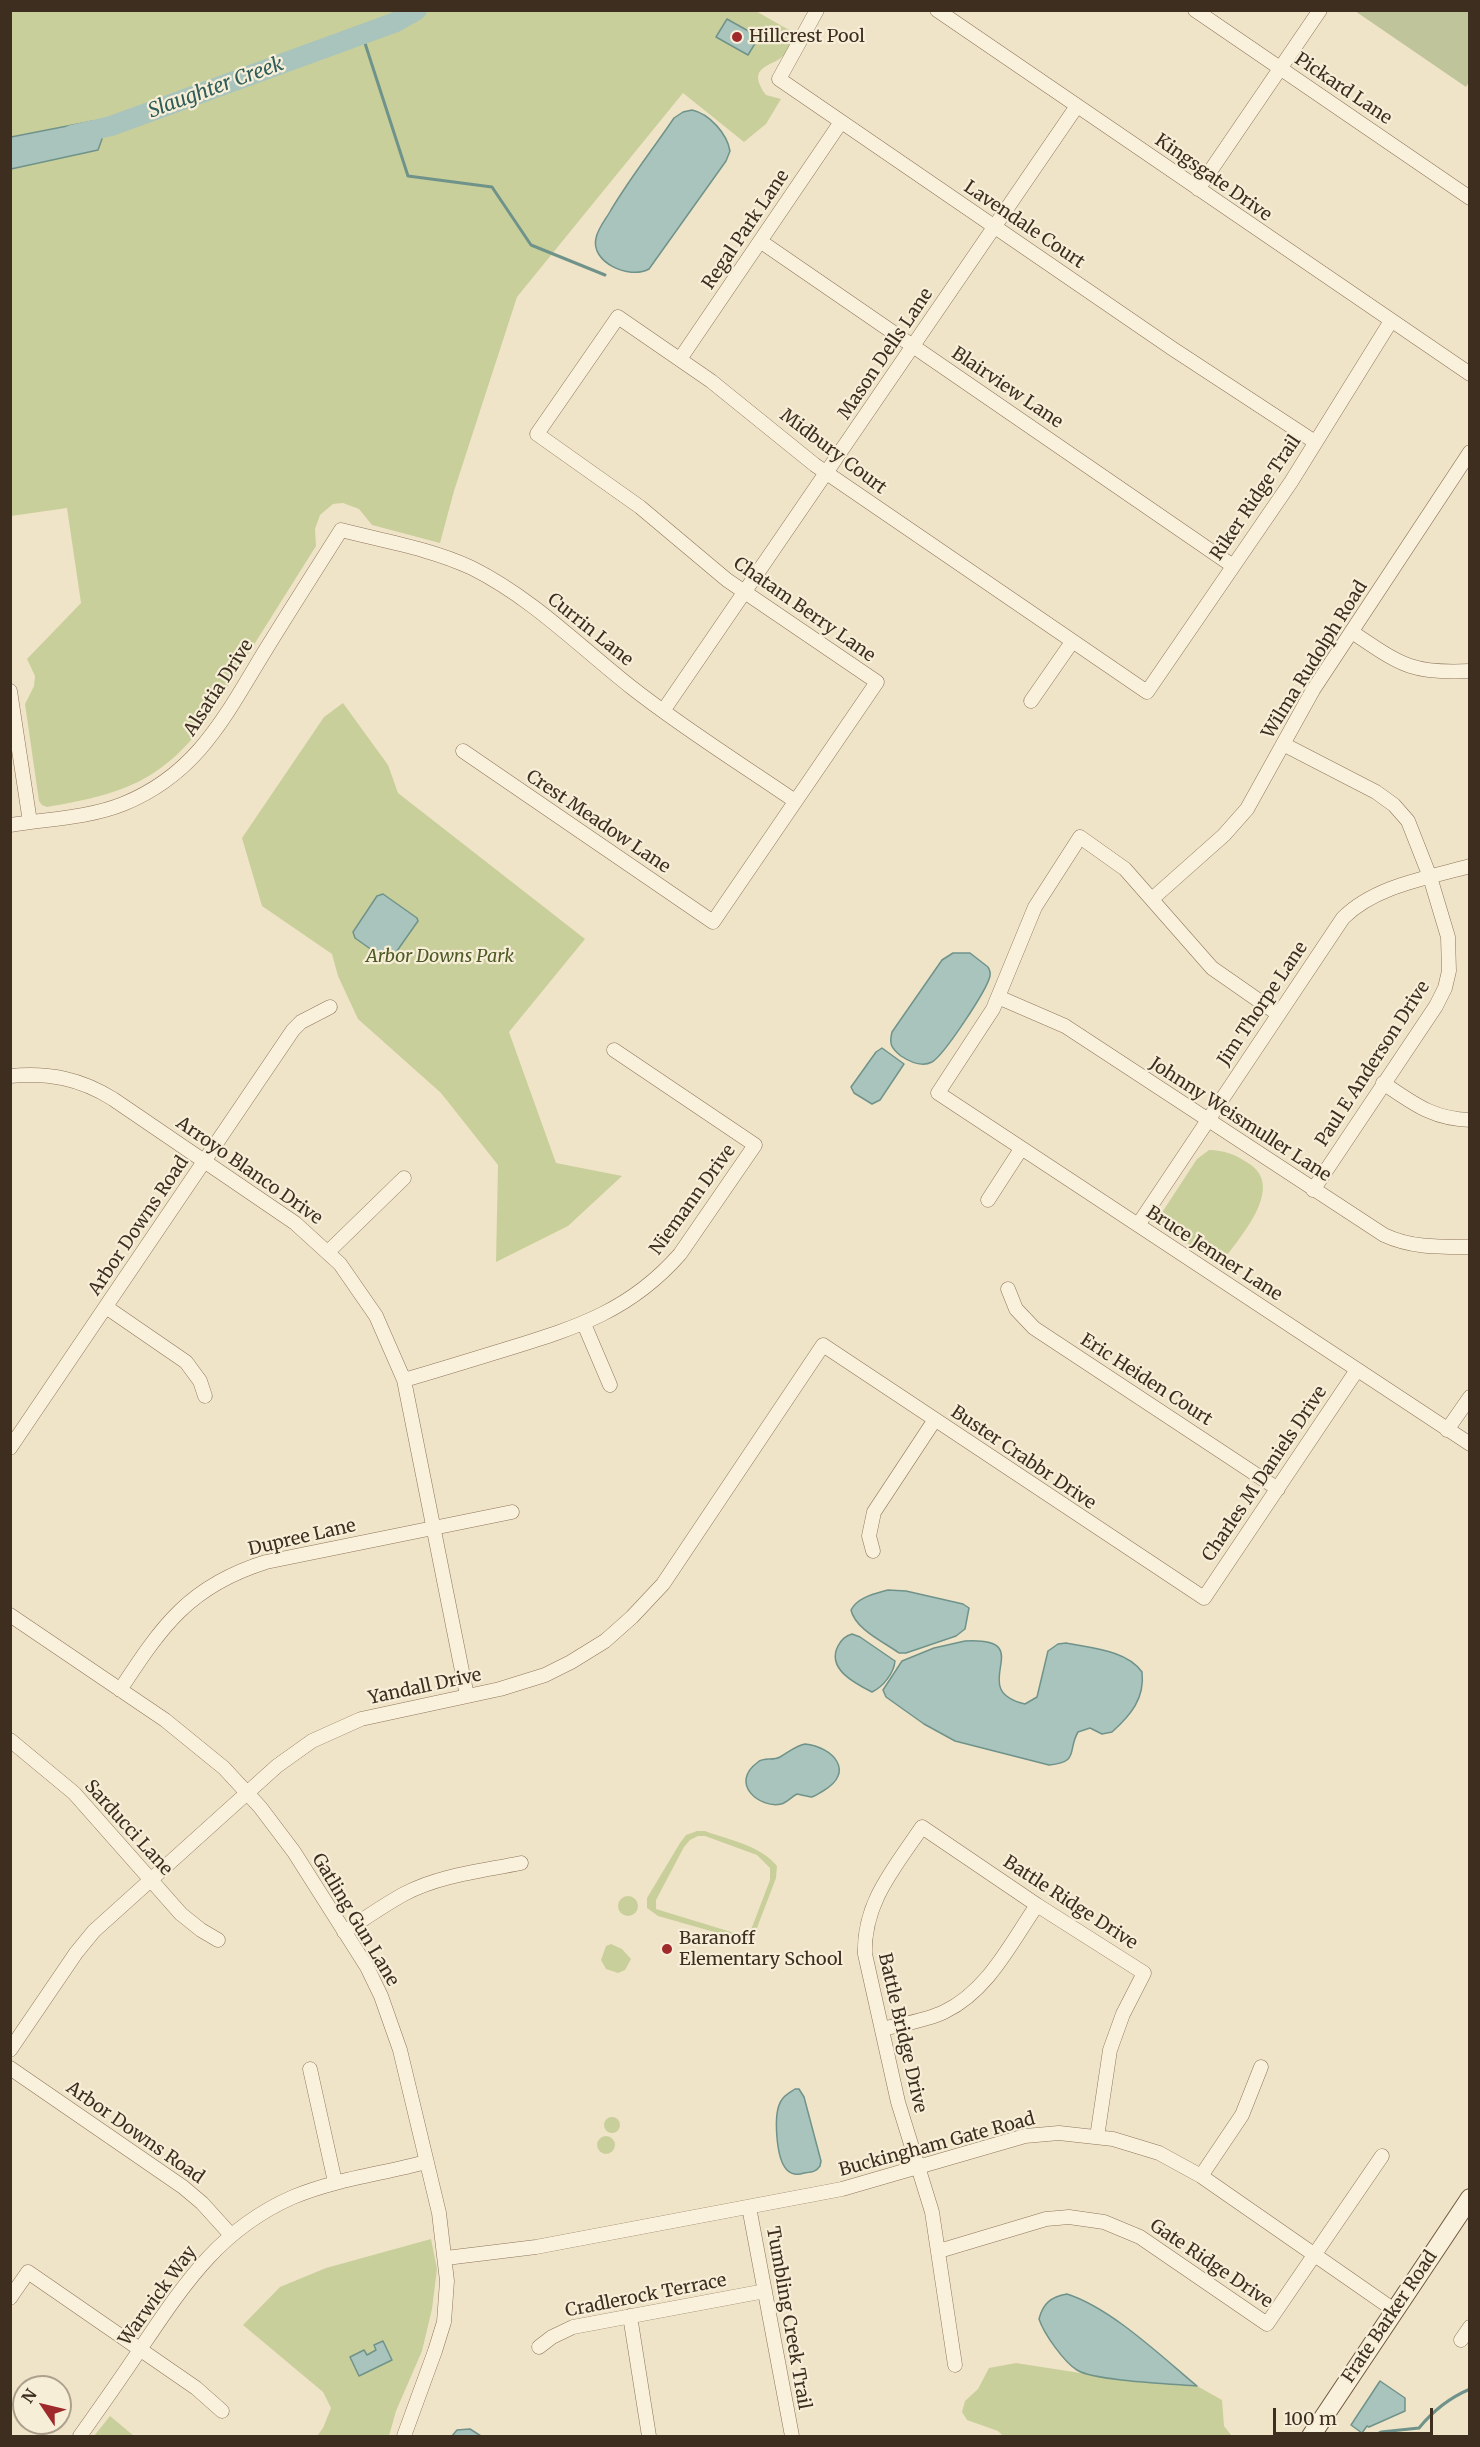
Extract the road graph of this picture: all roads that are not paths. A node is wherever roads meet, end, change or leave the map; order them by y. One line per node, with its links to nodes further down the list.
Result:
1 (817, 10): 7 (street, Lavendale Court)
2 (936, 10): 6 (street, Kingsgate Drive)
3 (1195, 10): 5 (street, Pickard Lane)
4 (1320, 10): 5 (street)
5 (1280, 69): 8 (street); 9 (street, Pickard Lane)
6 (1077, 106): 8 (street, Kingsgate Drive); 10 (street, Mason Dells Lane)
7 (841, 122): 10 (street, Lavendale Court); 11 (street, Regal Park Lane)
8 (1198, 189): 12 (street, Kingsgate Drive)
9 (1470, 198)
10 (994, 227): 13 (street, Mason Dells Lane); 17 (street, Lavendale Court)
11 (760, 242): 13 (street, Blairview Lane); 14 (street, Regal Park Lane)
12 (1390, 321): 15 (street, Kingsgate Drive); 17 (street, Riker Ridge Trail)
13 (913, 346): 19 (street, Mason Dells Lane); 21 (street, Blairview Lane)
14 (680, 359): 16 (street, Midbury Court); 19 (street, Midbury Court)
15 (1470, 374)
16 (537, 434): 22 (street, Chatam Berry Lane)
17 (1315, 442): 21 (street, Riker Ridge Trail)
18 (1470, 452): 23 (street, Wilma Rudolph Road)
19 (826, 473): 22 (street, Mason Dells Lane); 24 (street, Midbury Court)
20 (341, 530): 29 (street, Currin Lane); 33 (street, Alsatia Drive)
21 (1233, 566): 27 (street, Riker Ridge Trail)
22 (744, 592): 29 (street, Mason Dells Lane); 32 (street, Chatam Berry Lane)
23 (1352, 632): 25 (street); 30 (street, Wilma Rudolph Road)
24 (1072, 642): 27 (street, Midbury Court); 28 (street)
25 (1470, 670)
26 (10, 691): 33 (street)
27 (1147, 692)
28 (1031, 701)
29 (663, 711): 32 (street, Currin Lane)
30 (1283, 744): 36 (street, Paul E Anderson Drive); 37 (street, Wilma Rudolph Road)
31 (463, 751): 38 (street, Crest Meadow Lane)
32 (795, 801): 38 (street, Chatam Berry Lane)
33 (30, 822): 34 (street, Alsatia Drive)
34 (10, 825)
35 (1470, 866): 36 (street, Jim Thorpe Lane)
36 (1430, 878): 41 (street, Jim Thorpe Lane); 44 (street, Paul E Anderson Drive)
37 (1152, 899): 39 (street); 41 (street)
38 (713, 922)
39 (998, 997): 45 (street, Johnny Weismuller Lane); 47 (street, Bruce Jenner Lane)
40 (330, 1007): 48 (street, Arbor Downs Road)
41 (1278, 1014): 45 (street, Jim Thorpe Lane)
42 (614, 1050): 57 (street, Niemann Drive)
43 (10, 1076): 48 (street, Arroyo Blanco Drive)
44 (1383, 1083): 46 (street); 50 (street, Paul E Anderson Drive)
45 (1208, 1120): 50 (street, Johnny Weismuller Lane); 52 (street, Jim Thorpe Lane)
46 (1470, 1120)
47 (1022, 1149): 51 (street); 52 (street, Bruce Jenner Lane)
48 (206, 1160): 54 (street, Arroyo Blanco Drive); 56 (street, Arbor Downs Road)
49 (404, 1178): 54 (street)
50 (1313, 1190): 53 (street, Johnny Weismuller Lane)
51 (988, 1200)
52 (1138, 1225): 59 (street, Bruce Jenner Lane)
53 (1470, 1247)
54 (328, 1252): 60 (street, Arroyo Blanco Drive)
55 (1008, 1289): 68 (street, Eric Heiden Court)
56 (106, 1307): 62 (street); 67 (street, Arbor Downs Road)
57 (584, 1324): 60 (street, Niemann Drive); 61 (street)
58 (823, 1345): 64 (street, Buster Crabbr Drive); 75 (street, Yandall Drive)
59 (1357, 1370): 65 (street, Bruce Jenner Lane); 68 (street, Charles M Daniels Drive)
60 (404, 1380): 70 (street, Arroyo Blanco Drive)
61 (610, 1385)
62 (205, 1396)
63 (1470, 1397): 65 (street)
64 (934, 1421): 71 (street); 72 (street, Buster Crabbr Drive)
65 (1448, 1430): 66 (street, Bruce Jenner Lane)
66 (1470, 1444)
67 (10, 1448)
68 (1278, 1489): 72 (street, Charles M Daniels Drive)
69 (512, 1512): 70 (street, Dupree Lane)
70 (435, 1528): 74 (street, Dupree Lane); 75 (street, Arroyo Blanco Drive)
71 (873, 1551)
72 (1204, 1599)
73 (10, 1615): 74 (street, Gatling Gun Lane)
74 (120, 1690): 78 (street, Gatling Gun Lane)
75 (467, 1696): 78 (street, Yandall Drive)
76 (15, 1743): 77 (street); 81 (street, Sarducci Lane)
77 (10, 1758)
78 (248, 1793): 81 (street, Yandall Drive); 83 (street, Gatling Gun Lane)
79 (922, 1827): 82 (street, Battle Ridge Drive); 85 (street, Battle Bridge Drive)
80 (521, 1863): 83 (street)
81 (151, 1880): 84 (street, Sarducci Lane); 86 (street, Yandall Drive)
82 (1037, 1905): 85 (street); 90 (street, Battle Ridge Drive)
83 (345, 1932): 92 (street, Gatling Gun Lane)
84 (218, 1940)
85 (882, 2029): 93 (street, Battle Bridge Drive)
86 (10, 2050)
87 (1261, 2067): 94 (street)
88 (10, 2068): 98 (street, Arbor Downs Road)
89 (310, 2069): 95 (street)
90 (1097, 2137): 93 (street, Buckingham Gate Road); 94 (street, Buckingham Gate Road)
91 (1382, 2156): 100 (street, Gate Ridge Drive)
92 (426, 2162): 95 (street, Warwick Way); 101 (street, Gatling Gun Lane)
93 (918, 2167): 96 (street, Buckingham Gate Road); 99 (street, Battle Bridge Drive)
94 (1201, 2176): 100 (street, Buckingham Gate Road)
95 (335, 2182): 98 (street, Warwick Way)
96 (750, 2207): 101 (street, Buckingham Gate Road); 102 (street, Tumbling Creek Trail)
97 (1467, 2207): 104 (street, Frate Barker Road)
98 (231, 2235): 109 (street, Warwick Way)
99 (939, 2251): 100 (street, Gate Ridge Drive); 110 (street, Battle Bridge Drive)
100 (1315, 2256): 104 (street, Buckingham Gate Road)
101 (446, 2258): 113 (street, Gatling Gun Lane)
102 (765, 2291): 105 (street, Cradlerock Terrace); 115 (street, Tumbling Creek Trail)
103 (10, 2298): 109 (street)
104 (1395, 2310): 116 (street, Frate Barker Road)
105 (630, 2316): 108 (street, Cradlerock Terrace); 114 (street)
106 (1470, 2327): 107 (street)
107 (1461, 2340)
108 (539, 2347)
109 (140, 2349): 111 (street); 112 (street, Warwick Way)
110 (955, 2365)
111 (222, 2412)
112 (80, 2436)
113 (404, 2436)
114 (649, 2436)
115 (792, 2436)
116 (1311, 2436)

